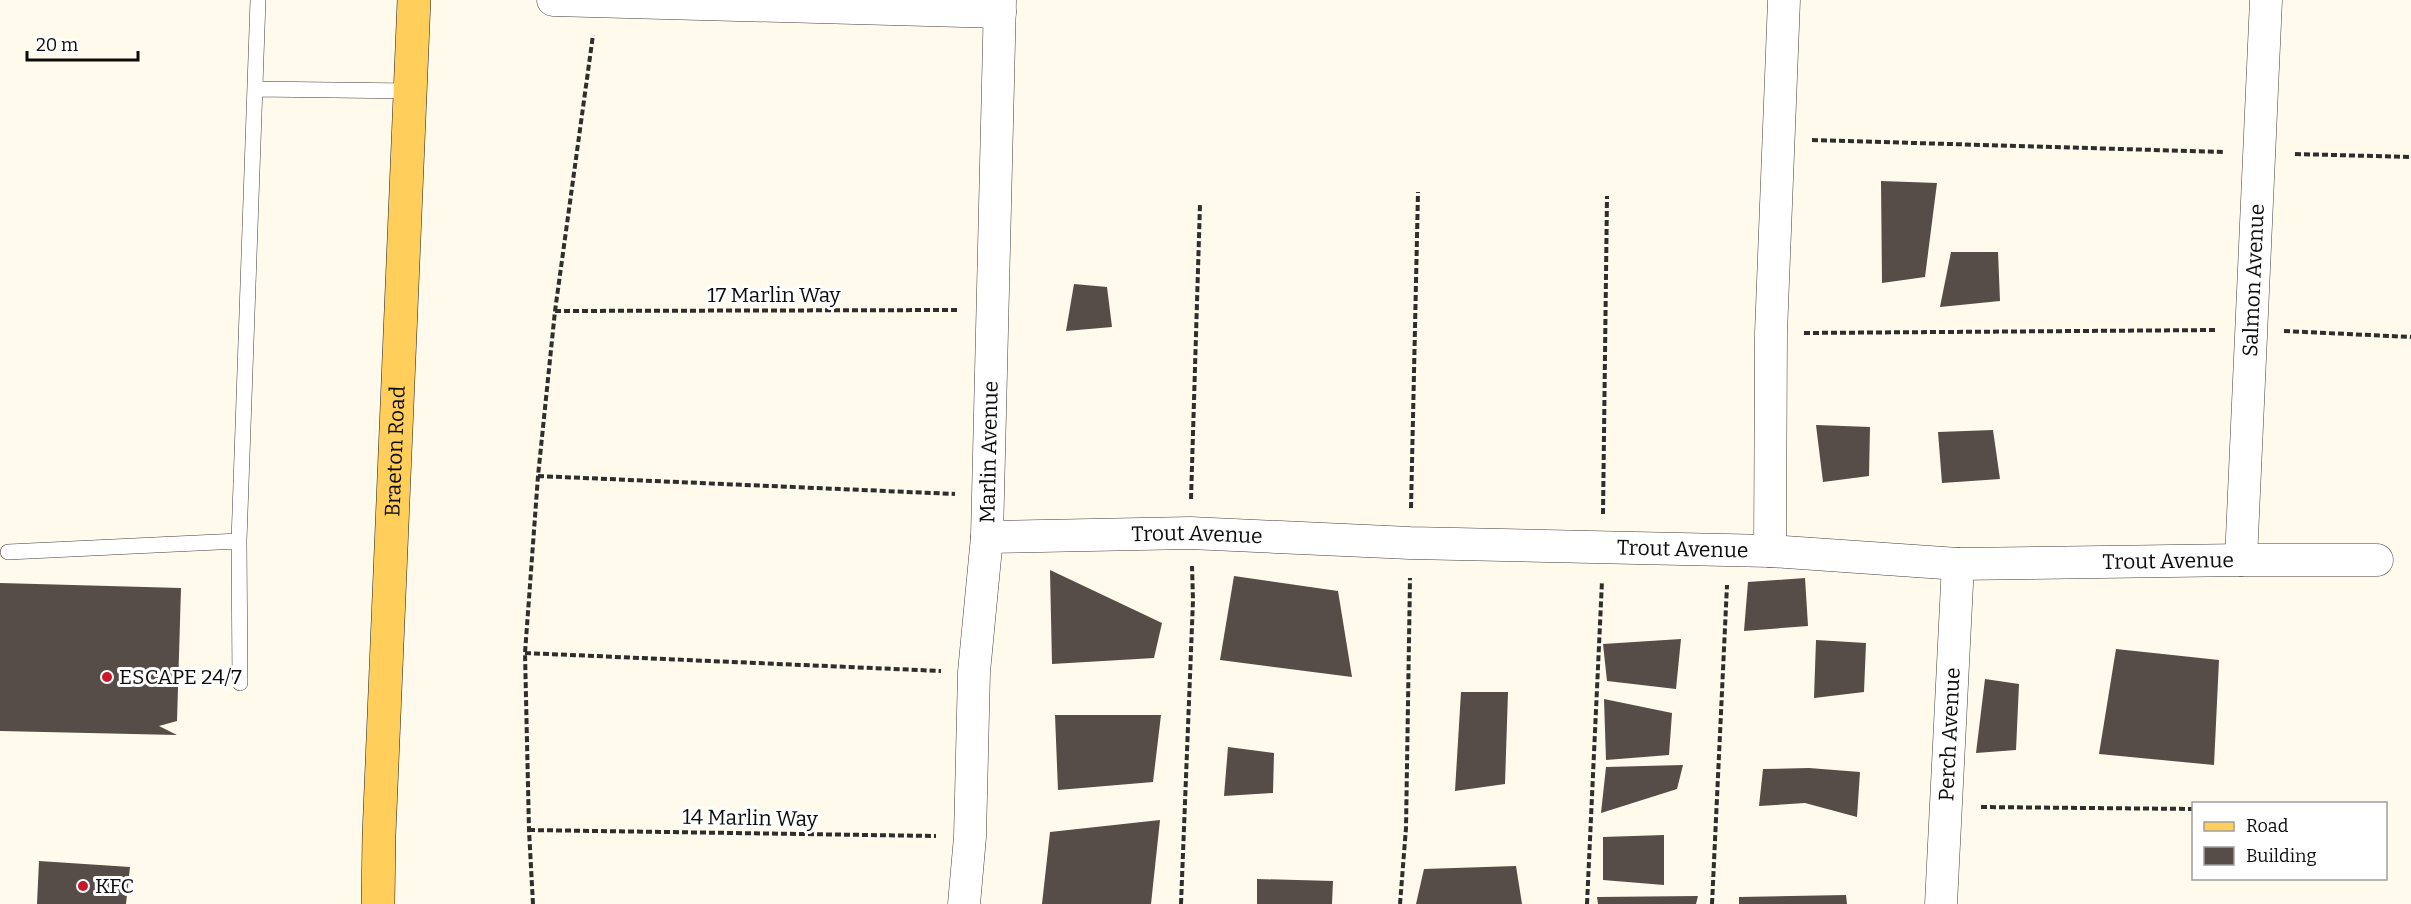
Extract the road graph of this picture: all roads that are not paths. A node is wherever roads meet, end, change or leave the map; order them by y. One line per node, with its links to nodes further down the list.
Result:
1 (258, 0): 8 (lane)
2 (414, 0): 9 (main road, Braeton Road)
3 (553, 0): 6 (street)
4 (1784, 0): 13 (street)
5 (2266, 0): 14 (street, Salmon Avenue)
6 (597, 1): 7 (street)
7 (1000, 6): 10 (street, Marlin Avenue)
8 (255, 89): 9 (lane); 11 (lane)
9 (411, 91): 18 (main road, Braeton Road)
10 (987, 537): 13 (street, Trout Avenue); 19 (street, Marlin Avenue)
11 (239, 541): 12 (lane); 17 (lane)
12 (8, 552)
13 (1770, 552): 16 (street, Trout Avenue)
14 (2241, 560): 15 (street, Trout Avenue); 16 (street, Trout Avenue)
15 (2377, 560)
16 (1958, 564): 20 (street, Perch Avenue)
17 (240, 683)
18 (378, 904)
19 (964, 904)
20 (1941, 904)

